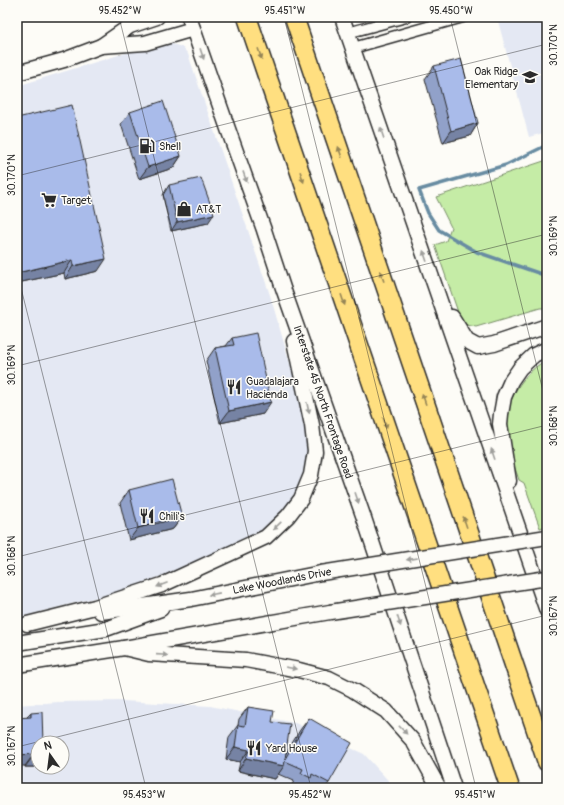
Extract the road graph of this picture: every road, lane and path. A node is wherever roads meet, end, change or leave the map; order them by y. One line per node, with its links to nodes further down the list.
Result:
1 (157, 17): 9 (main road)
2 (247, 17): 28 (highway, one-way to 28)
3 (294, 17): 25 (highway, one-way to 3)
4 (342, 17): 8 (main road)
5 (406, 17): 8 (street)
6 (463, 17): 10 (street)
7 (191, 23): 9 (main road); 12 (main road, Interstate 45 North Frontage Road, one-way to 12)
8 (347, 33): 10 (main road)
9 (101, 46): 11 (main road)
10 (352, 48): 13 (main road, one-way to 10)
11 (17, 73)
12 (283, 288): 21 (main road, one-way to 21); 27 (main road, Interstate 45 North Frontage Road, one-way to 27)
13 (437, 293): 14 (main road); 16 (main road, one-way to 13)
14 (547, 326)
15 (547, 349): 16 (main road)
16 (515, 518): 20 (main road)
17 (547, 537): 19 (main road, Lake Woodlands Drive, one-way to 19, bridge)
18 (547, 578): 23 (main road, bridge)
19 (191, 599): 21 (main road, Lake Woodlands Drive); 22 (main road)
20 (547, 611)
21 (22, 624)
22 (17, 643)
23 (124, 648): 24 (main road); 26 (main road, one-way to 26)
24 (17, 665)
25 (547, 762)
26 (439, 788)
27 (454, 788)
28 (510, 788)

